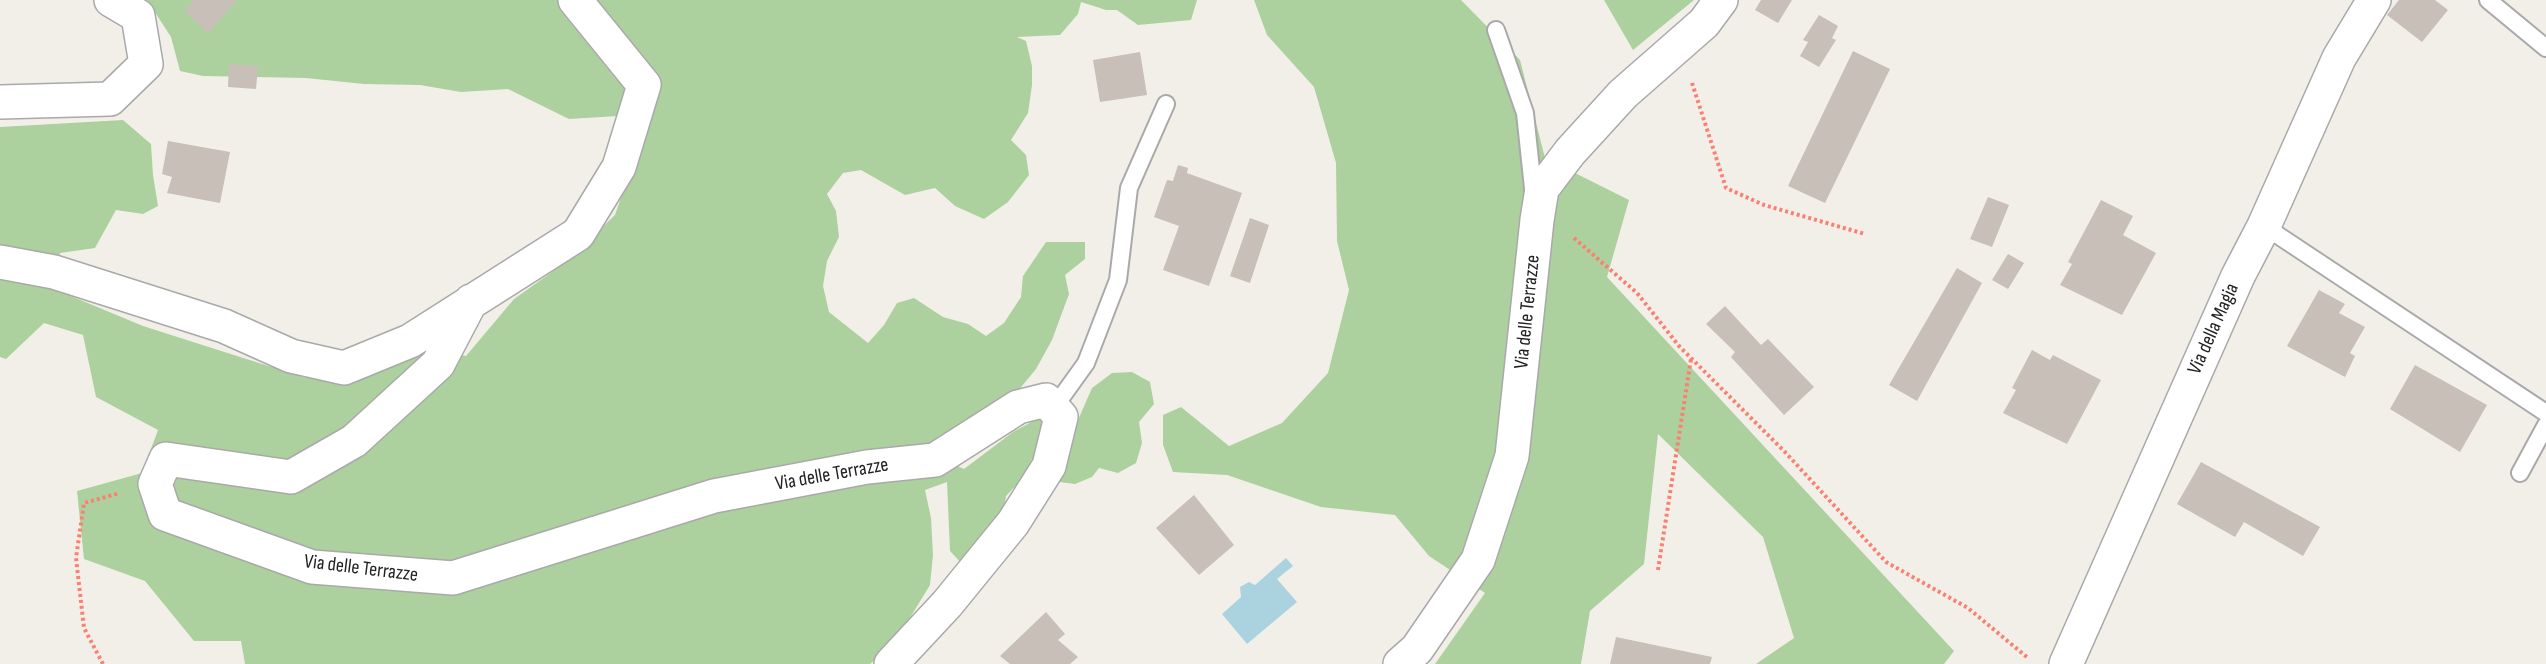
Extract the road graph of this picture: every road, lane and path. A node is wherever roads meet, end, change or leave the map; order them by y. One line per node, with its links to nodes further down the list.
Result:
1 (111, 0): 9 (street)
2 (575, 0): 15 (street)
3 (1720, 0): 7 (street, Via delle Terrazze)
4 (2374, 0): 12 (street, Via della Magia)
5 (2488, 0): 8 (lane)
6 (1496, 30): 11 (lane)
7 (1681, 43): 11 (street, Via delle Terrazze); 13 (path)
8 (2546, 48)
9 (0, 102)
10 (1166, 104): 17 (lane)
11 (1537, 220): 16 (path); 25 (street, Via delle Terrazze)
12 (2264, 226): 18 (lane); 27 (street, Via della Magia)
13 (1865, 234)
14 (0, 262): 15 (street)
15 (471, 301): 21 (street)
16 (1691, 359): 22 (path); 26 (path)
17 (1053, 408): 21 (street, Via delle Terrazze); 24 (street)
18 (2546, 413)
19 (2546, 424): 20 (lane)
20 (2520, 473)
21 (155, 484): 23 (path)
22 (1658, 570)
23 (103, 664)
24 (891, 664)
25 (1400, 664)
26 (2035, 664)
27 (2066, 664)

